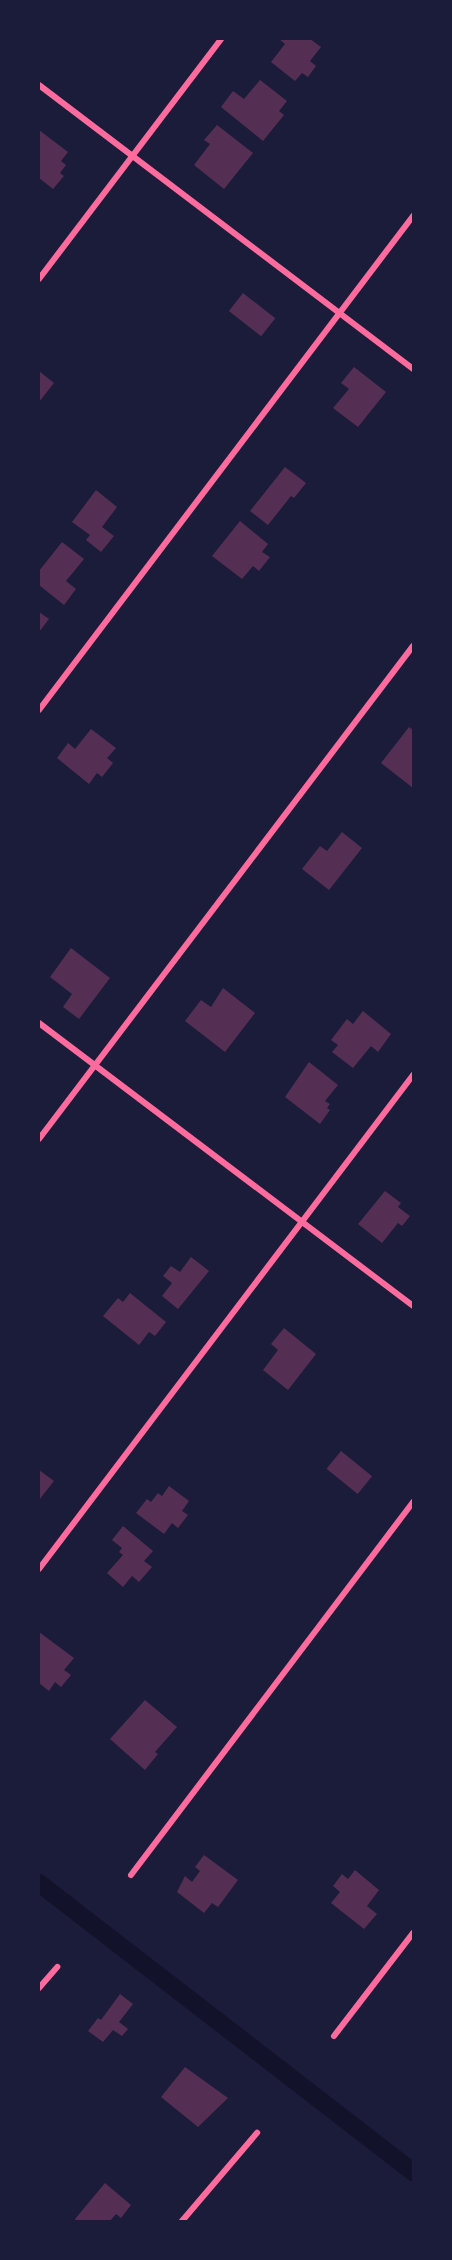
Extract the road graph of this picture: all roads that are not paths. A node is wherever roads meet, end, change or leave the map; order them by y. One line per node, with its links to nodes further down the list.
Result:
1 (221, 39): 3 (street)
2 (39, 86): 3 (street)
3 (132, 156): 5 (street); 6 (street)
4 (413, 216): 6 (street)
5 (39, 279)
6 (340, 313): 7 (street); 9 (street)
7 (413, 369)
8 (413, 646): 11 (street)
9 (39, 710)
10 (39, 1023): 11 (street)
11 (95, 1066): 13 (street); 14 (street)
12 (413, 1075): 14 (street)
13 (39, 1139)
14 (302, 1222): 15 (street); 17 (street)
15 (413, 1306)
16 (413, 1502): 18 (street)
17 (39, 1569)
18 (131, 1875)
19 (413, 1933): 22 (street)
20 (57, 1967): 21 (street)
21 (39, 1988)
22 (334, 2036)
23 (257, 2133): 24 (street)
24 (183, 2221)

